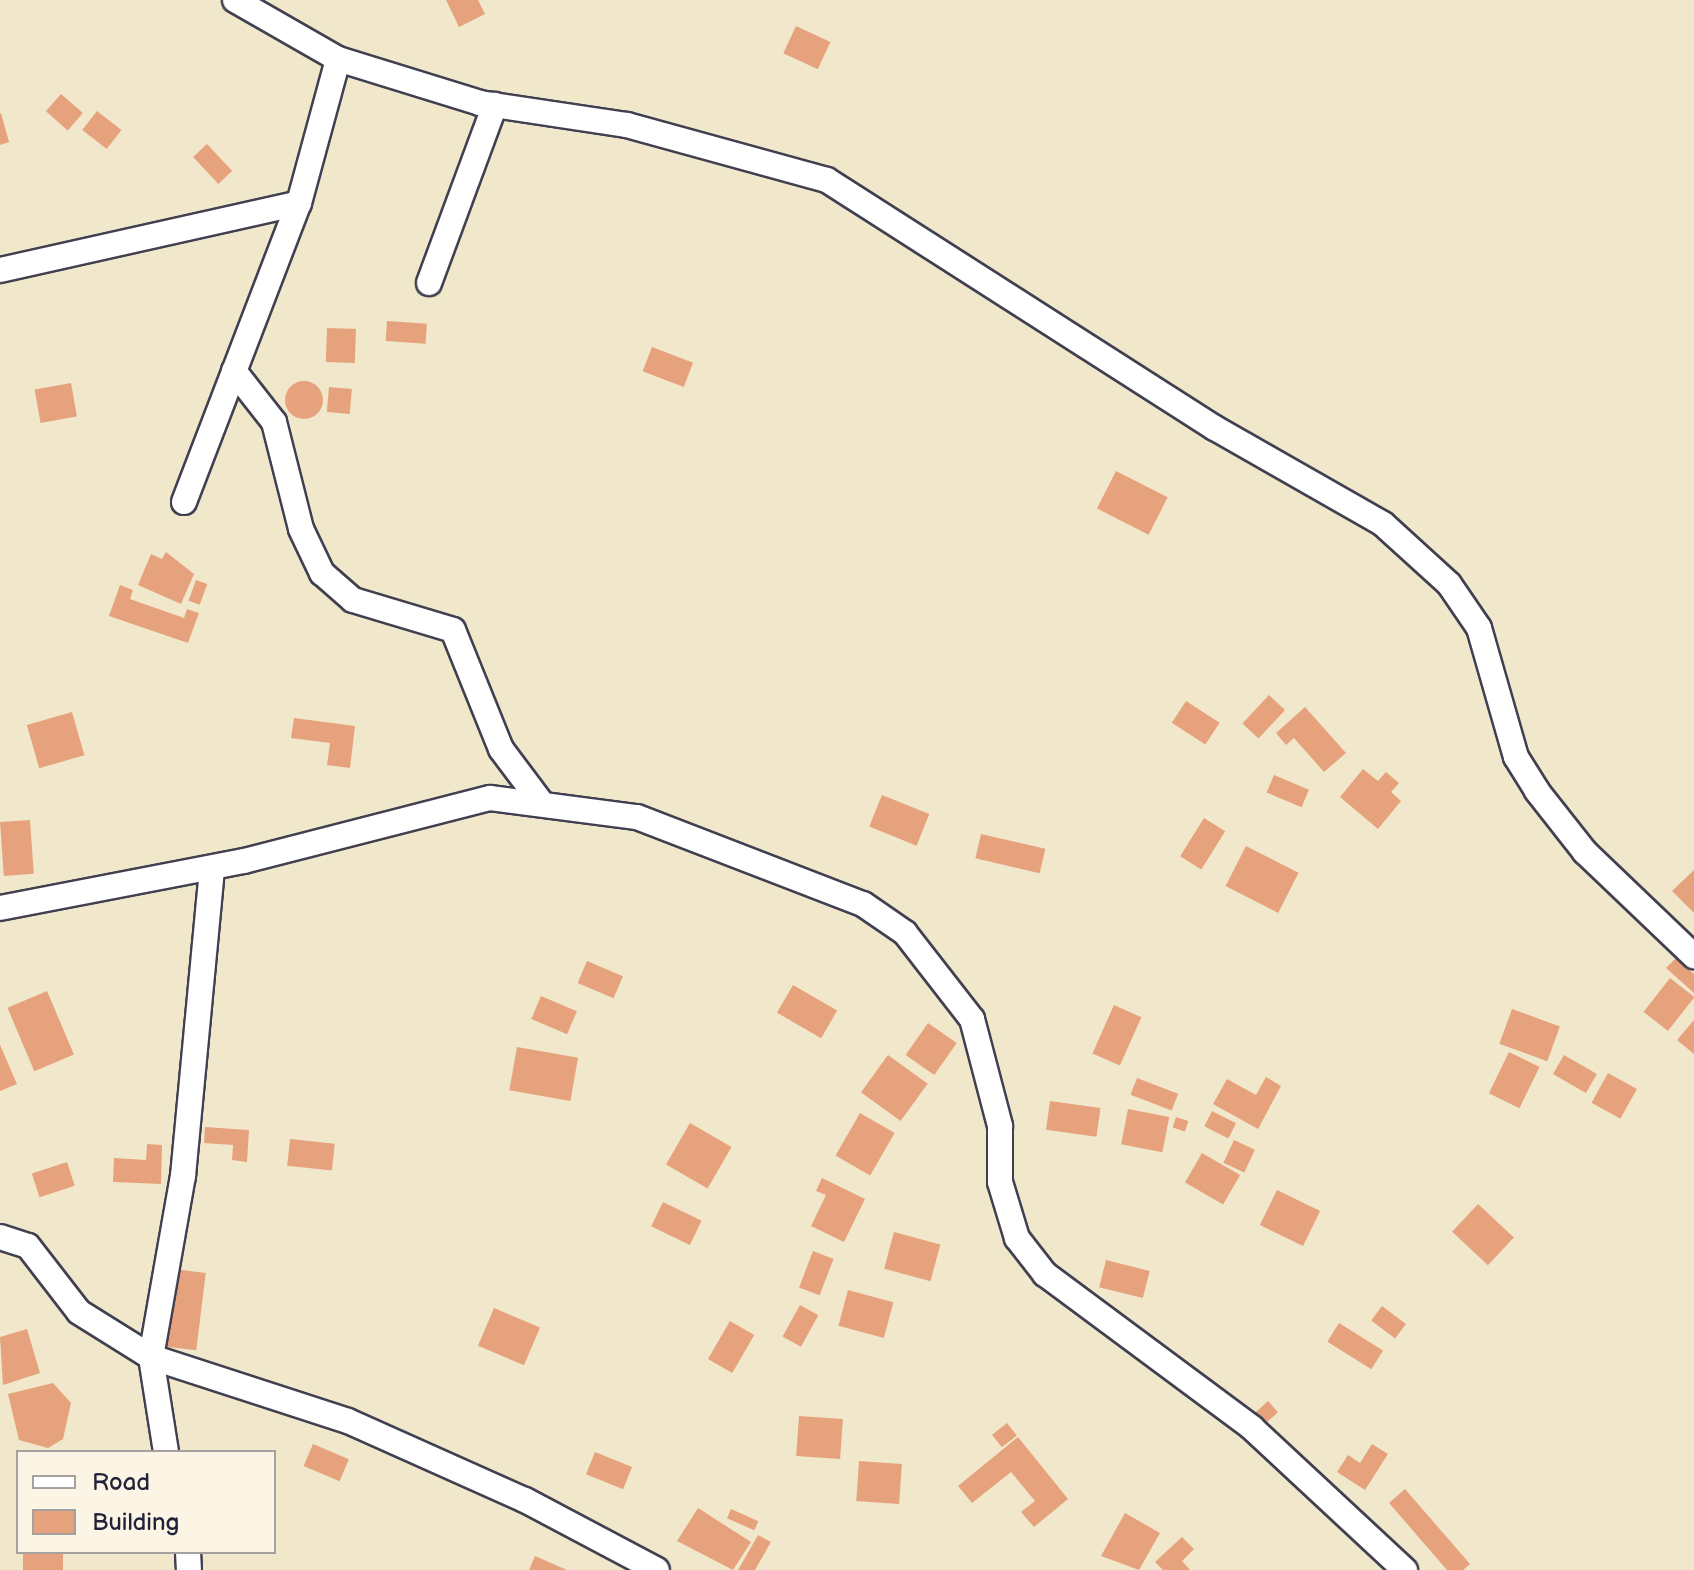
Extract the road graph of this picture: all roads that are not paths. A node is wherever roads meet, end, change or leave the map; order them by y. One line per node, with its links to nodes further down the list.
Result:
1 (235, 0): 2 (street)
2 (338, 59): 3 (street); 4 (street)
3 (495, 105): 6 (street); 12 (street)
4 (299, 203): 5 (street); 7 (street)
5 (0, 270)
6 (429, 283)
7 (234, 371): 8 (street); 9 (street)
8 (184, 502)
9 (540, 801): 10 (street); 17 (street)
10 (212, 868): 11 (street); 14 (street)
11 (0, 908)
12 (1694, 956)
13 (0, 1237): 14 (street)
14 (151, 1357): 15 (street); 16 (street)
15 (166, 1450)
16 (657, 1570)
17 (1405, 1570)

